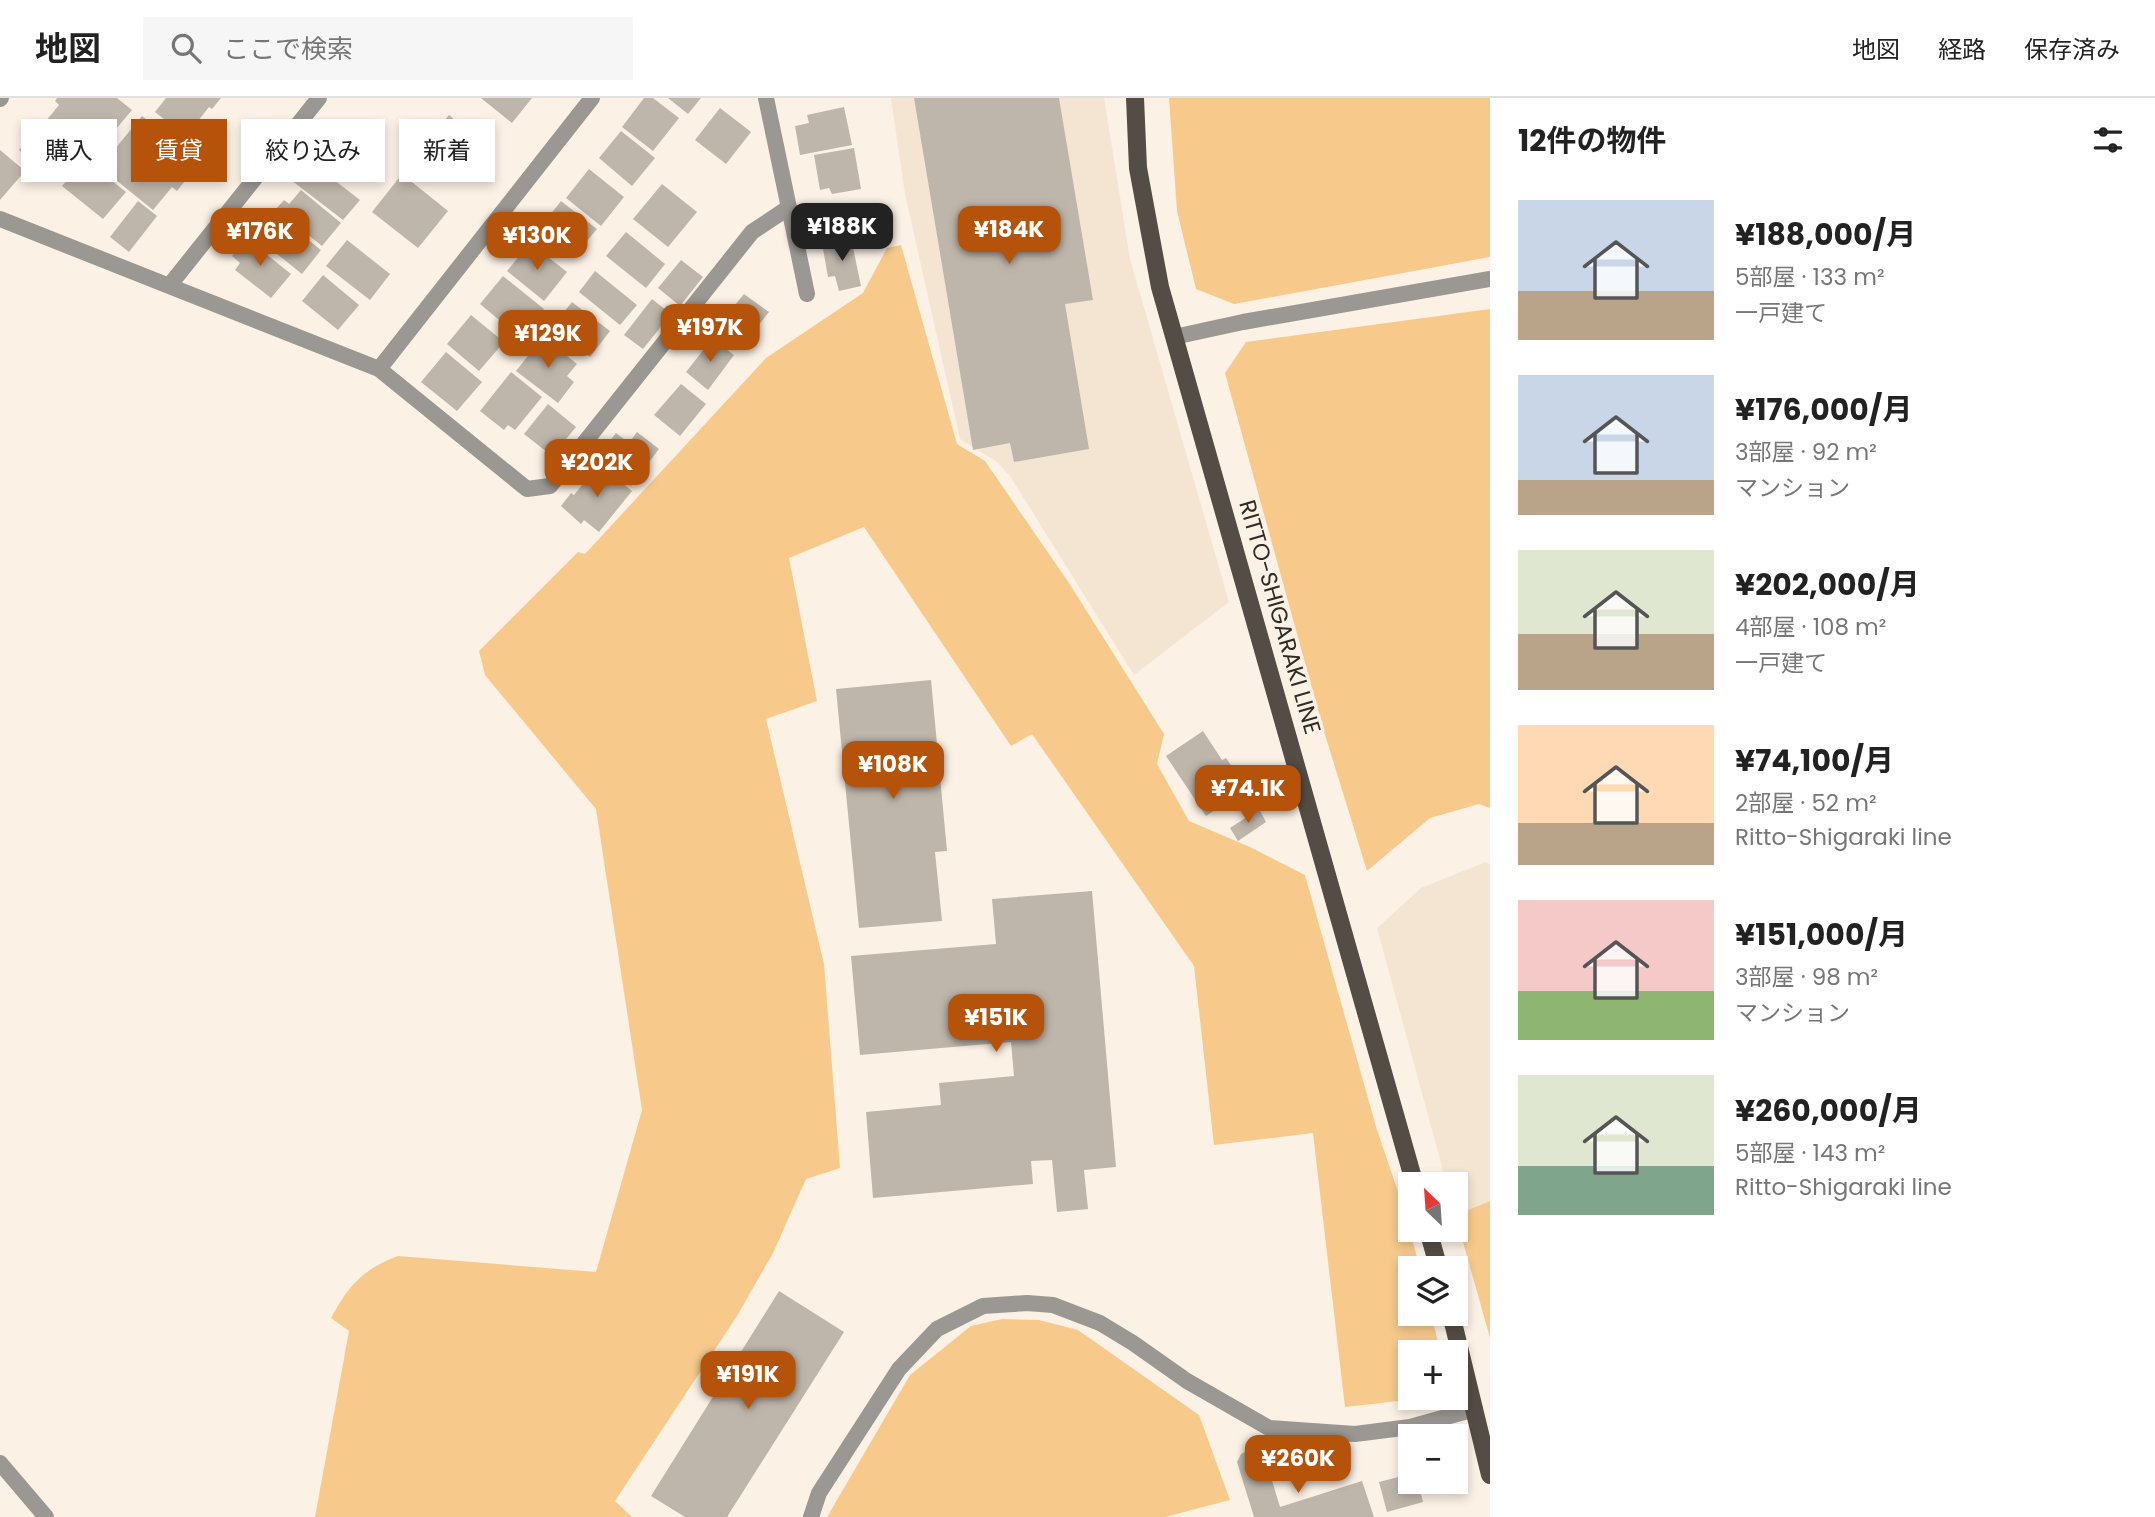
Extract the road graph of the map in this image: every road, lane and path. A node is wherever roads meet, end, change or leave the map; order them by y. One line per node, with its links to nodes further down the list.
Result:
1 (319, 98): 8 (lane)
2 (592, 98): 11 (lane)
3 (766, 98): 5 (lane)
4 (1135, 98): 10 (main road, RITTO-SHIGARAKI LINE)
5 (788, 208): 9 (lane); 11 (lane)
6 (0, 219): 8 (lane)
7 (1490, 279): 10 (lane)
8 (169, 286): 11 (lane)
9 (807, 293)
10 (1174, 337): 12 (main road, RITTO-SHIGARAKI LINE)
11 (379, 369)
12 (1412, 1172)
13 (1454, 1326): 14 (main road)
14 (1475, 1409): 16 (main road); 18 (lane)
15 (0, 1463): 17 (lane)
16 (1490, 1475)
17 (46, 1517)
18 (811, 1517)

